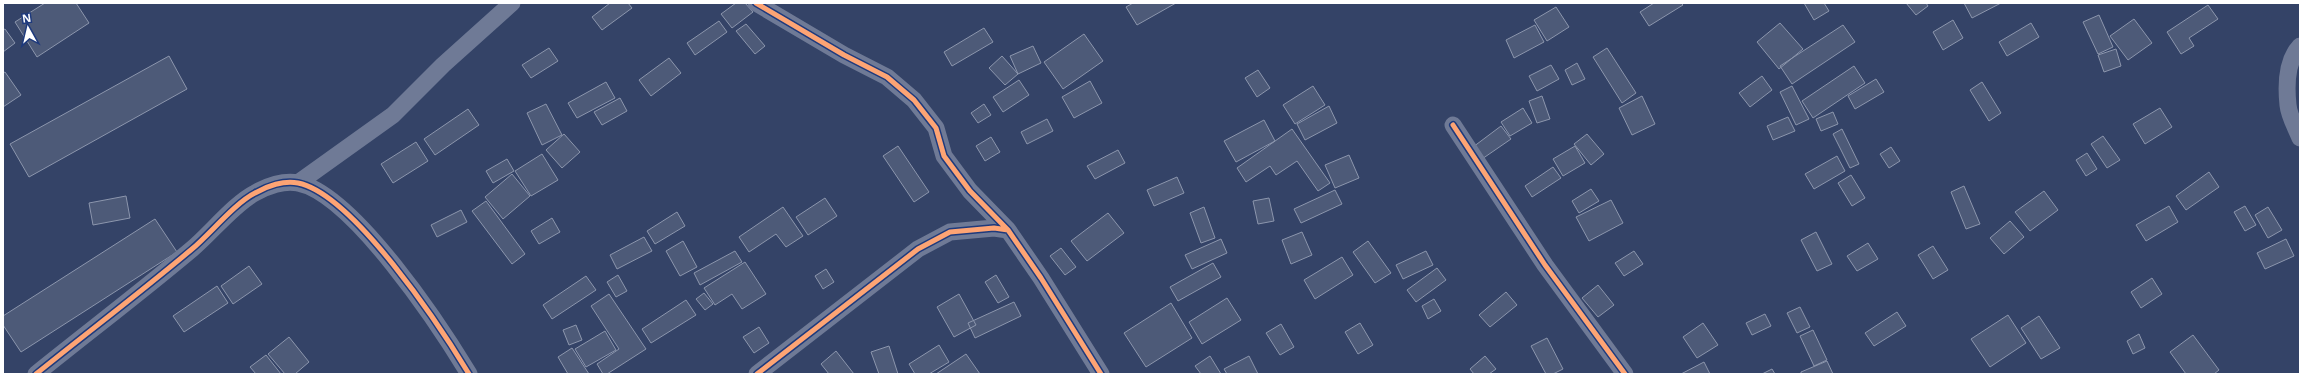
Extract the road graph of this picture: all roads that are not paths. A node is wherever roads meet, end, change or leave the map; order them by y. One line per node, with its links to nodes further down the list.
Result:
1 (512, 3): 6 (street)
2 (756, 3): 7 (street)
3 (2300, 46): 5 (street)
4 (1453, 125): 12 (street)
5 (2300, 138)
6 (298, 183): 8 (street); 9 (street)
7 (1008, 230): 10 (street); 11 (street)
8 (36, 374)
9 (469, 374)
10 (758, 374)
11 (1101, 374)
12 (1625, 374)

